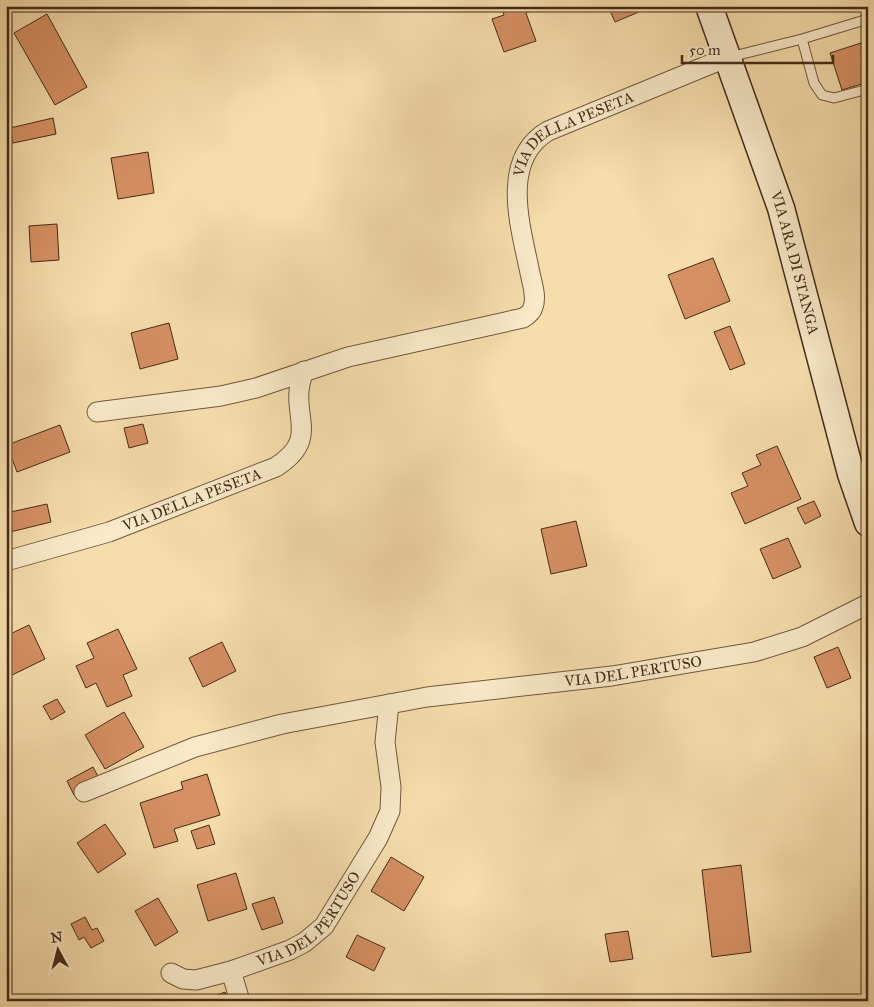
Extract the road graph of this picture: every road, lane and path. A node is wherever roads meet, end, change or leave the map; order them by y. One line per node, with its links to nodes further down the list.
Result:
1 (709, 6): 4 (street, VIA ARA DI STANGA)
2 (868, 19): 3 (lane)
3 (802, 39): 4 (lane); 5 (lane)
4 (728, 58): 6 (street, VIA DELLA PESETA); 8 (street, VIA ARA DI STANGA)
5 (868, 89)
6 (304, 371): 7 (street, VIA DELLA PESETA); 9 (street, VIA DELLA PESETA)
7 (96, 412)
8 (868, 523)
9 (6, 561)
10 (868, 604): 11 (street, VIA DEL PERTUSO)
11 (389, 704): 12 (street, VIA DEL PERTUSO); 13 (street, VIA DEL PERTUSO)
12 (84, 792)
13 (231, 971): 14 (street, VIA DEL PERTUSO); 15 (street)
14 (171, 974)
15 (240, 1001)

